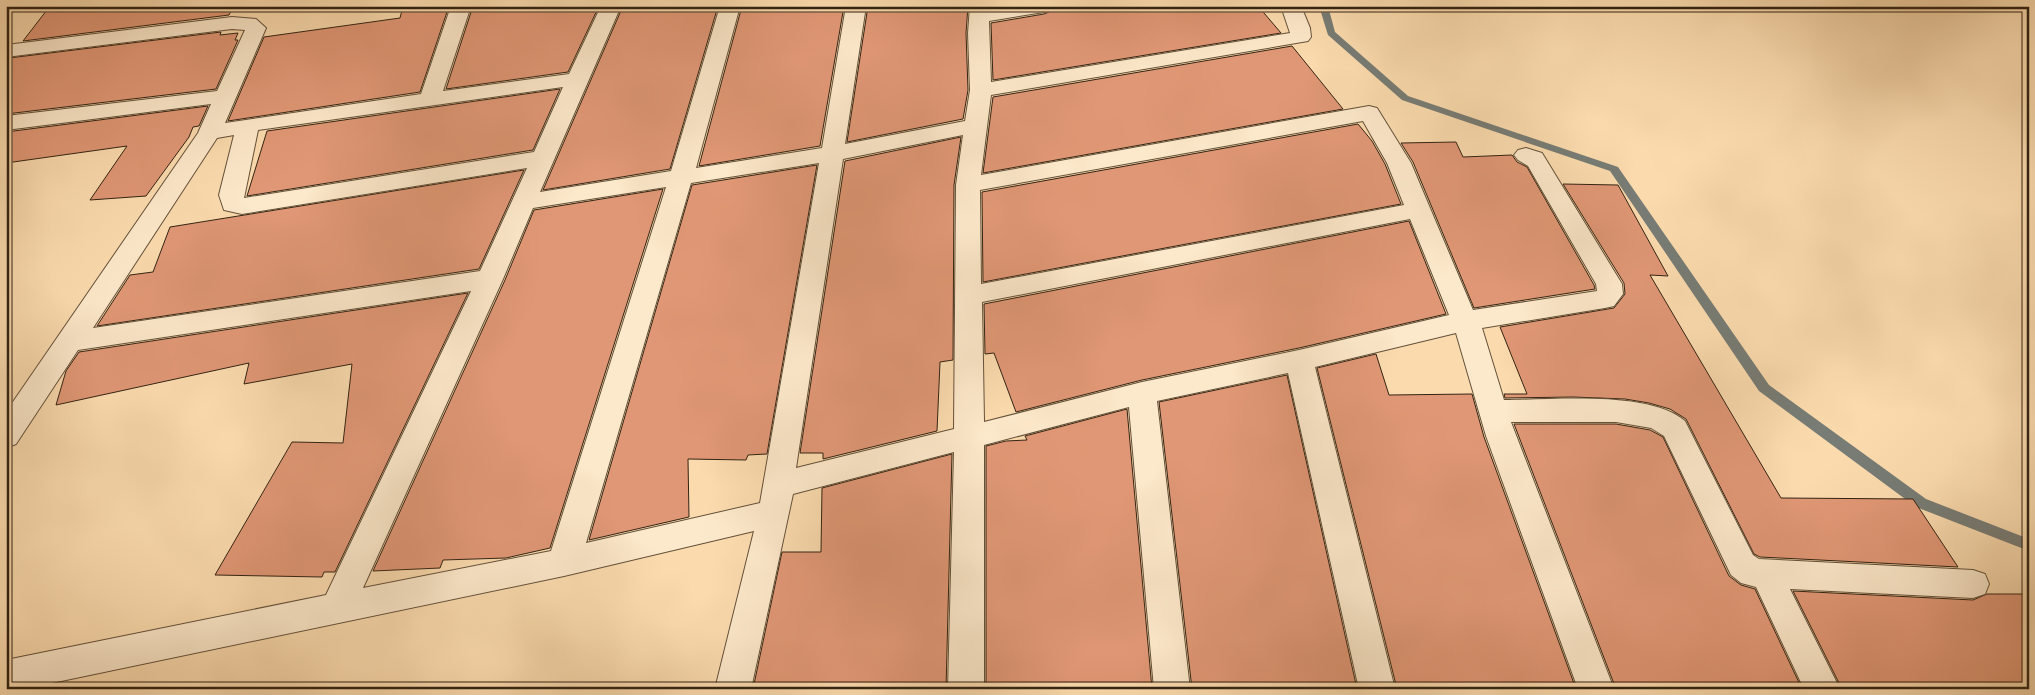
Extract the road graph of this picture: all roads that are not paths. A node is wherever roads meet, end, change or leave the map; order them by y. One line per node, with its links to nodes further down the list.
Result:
1 (462, 6): 12 (street)
2 (611, 6): 9 (street)
3 (730, 6): 20 (street)
4 (856, 6): 17 (street)
5 (1044, 6): 7 (street)
6 (1291, 6): 10 (street)
7 (983, 9): 10 (street)
8 (6, 51): 11 (street)
9 (577, 79): 12 (street); 19 (street)
10 (981, 90): 15 (street)
11 (226, 96): 13 (street); 16 (street)
12 (430, 99): 14 (street)
13 (6, 123)
14 (248, 125): 16 (street); 19 (street)
15 (975, 126): 17 (street); 21 (street)
16 (209, 133): 27 (street)
17 (831, 154): 20 (street); 33 (street)
18 (1526, 154): 26 (street)
19 (542, 158): 22 (street)
20 (681, 178): 22 (street); 34 (street)
21 (968, 185): 23 (street); 25 (street)
22 (523, 202): 24 (street)
23 (1418, 210): 25 (street); 26 (street)
24 (490, 279): 27 (street); 37 (street)
25 (967, 296): 31 (street)
26 (1466, 321): 28 (street); 30 (street)
27 (71, 341): 32 (street)
28 (1299, 360): 29 (street); 42 (street)
29 (1142, 392): 31 (street); 41 (street)
30 (1493, 411): 35 (street); 43 (street)
31 (969, 435): 33 (street); 40 (street)
32 (6, 436)
33 (777, 499): 34 (street); 39 (street)
34 (564, 562): 37 (street)
35 (1766, 574): 36 (street); 44 (street)
36 (1972, 584)
37 (337, 608): 38 (street)
38 (6, 676)
39 (733, 689)
40 (966, 689)
41 (1172, 689)
42 (1377, 689)
43 (1596, 689)
44 (1822, 689)

